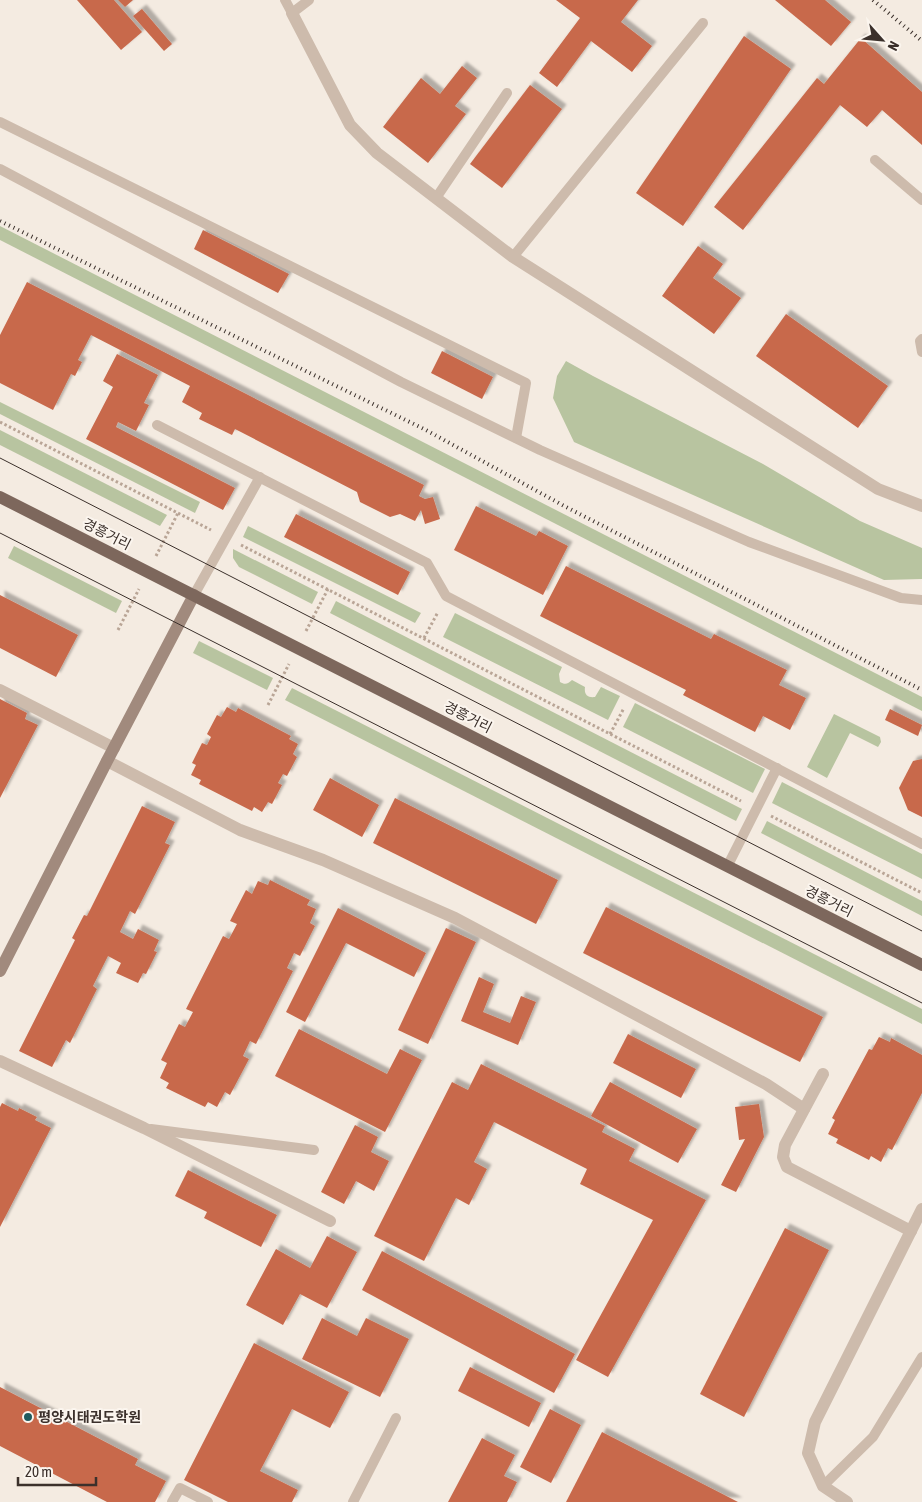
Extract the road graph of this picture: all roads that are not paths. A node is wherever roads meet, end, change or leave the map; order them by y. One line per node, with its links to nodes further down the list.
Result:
1 (285, 0): 3 (lane)
2 (309, 0): 3 (lane)
3 (292, 14): 9 (street)
4 (703, 23): 11 (lane)
5 (507, 93): 9 (lane)
6 (0, 122): 15 (lane)
7 (875, 160): 10 (lane)
8 (0, 169): 15 (lane)
9 (436, 198): 11 (street)
10 (922, 200)
11 (512, 257): 18 (street)
12 (922, 339): 13 (lane)
13 (922, 352)
14 (157, 425): 16 (lane)
15 (516, 438): 20 (lane)
16 (260, 477): 19 (lane); 24 (lane)
17 (0, 496): 19 (main road, 경흥거리)
18 (922, 506)
19 (194, 595): 22 (street); 26 (main road, 경흥거리)
20 (922, 600)
21 (0, 690): 22 (street)
22 (114, 748): 23 (street)
23 (107, 761): 28 (street); 31 (street)
24 (777, 768): 25 (lane); 26 (lane)
25 (922, 844)
26 (728, 866): 27 (main road, 경흥거리)
27 (922, 965)
28 (0, 971)
29 (0, 1061): 32 (street)
30 (823, 1074): 31 (street)
31 (804, 1109): 36 (street)
32 (144, 1128): 33 (lane); 35 (street)
33 (314, 1150)
34 (922, 1209): 36 (street)
35 (330, 1220)
36 (911, 1231): 39 (street)
37 (922, 1357): 39 (lane)
38 (396, 1418): 42 (lane)
39 (823, 1486): 43 (street)
40 (172, 1502): 41 (lane)
41 (208, 1502)
42 (353, 1502)
43 (847, 1502)

